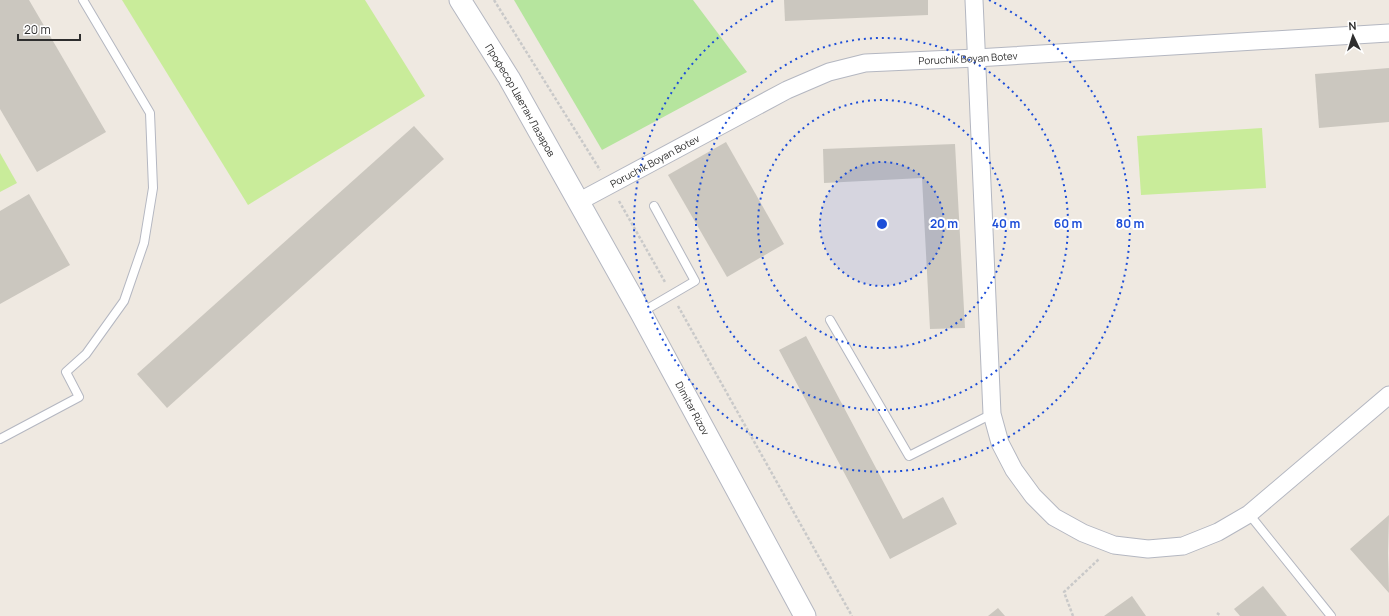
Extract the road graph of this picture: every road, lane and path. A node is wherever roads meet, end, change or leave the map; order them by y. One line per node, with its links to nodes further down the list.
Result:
1 (83, 0): 12 (lane)
2 (460, 0): 6 (street, Професор Цветан Лазаров)
3 (974, 0): 5 (street)
4 (1389, 33): 5 (street, Poruchik Boyan Botev)
5 (976, 58): 6 (street, Poruchik Boyan Botev); 11 (street)
6 (578, 202): 8 (street, Dimitar Rizov)
7 (654, 206): 8 (lane)
8 (641, 313): 16 (street, Dimitar Rizov)
9 (830, 320): 11 (lane)
10 (1389, 395): 13 (street)
11 (992, 414): 14 (street)
12 (0, 439)
13 (1249, 514): 14 (street); 19 (lane)
14 (1114, 545): 17 (path)
15 (1217, 613): 18 (path)
16 (805, 616)
17 (1073, 616)
18 (1221, 616)
19 (1331, 616)

